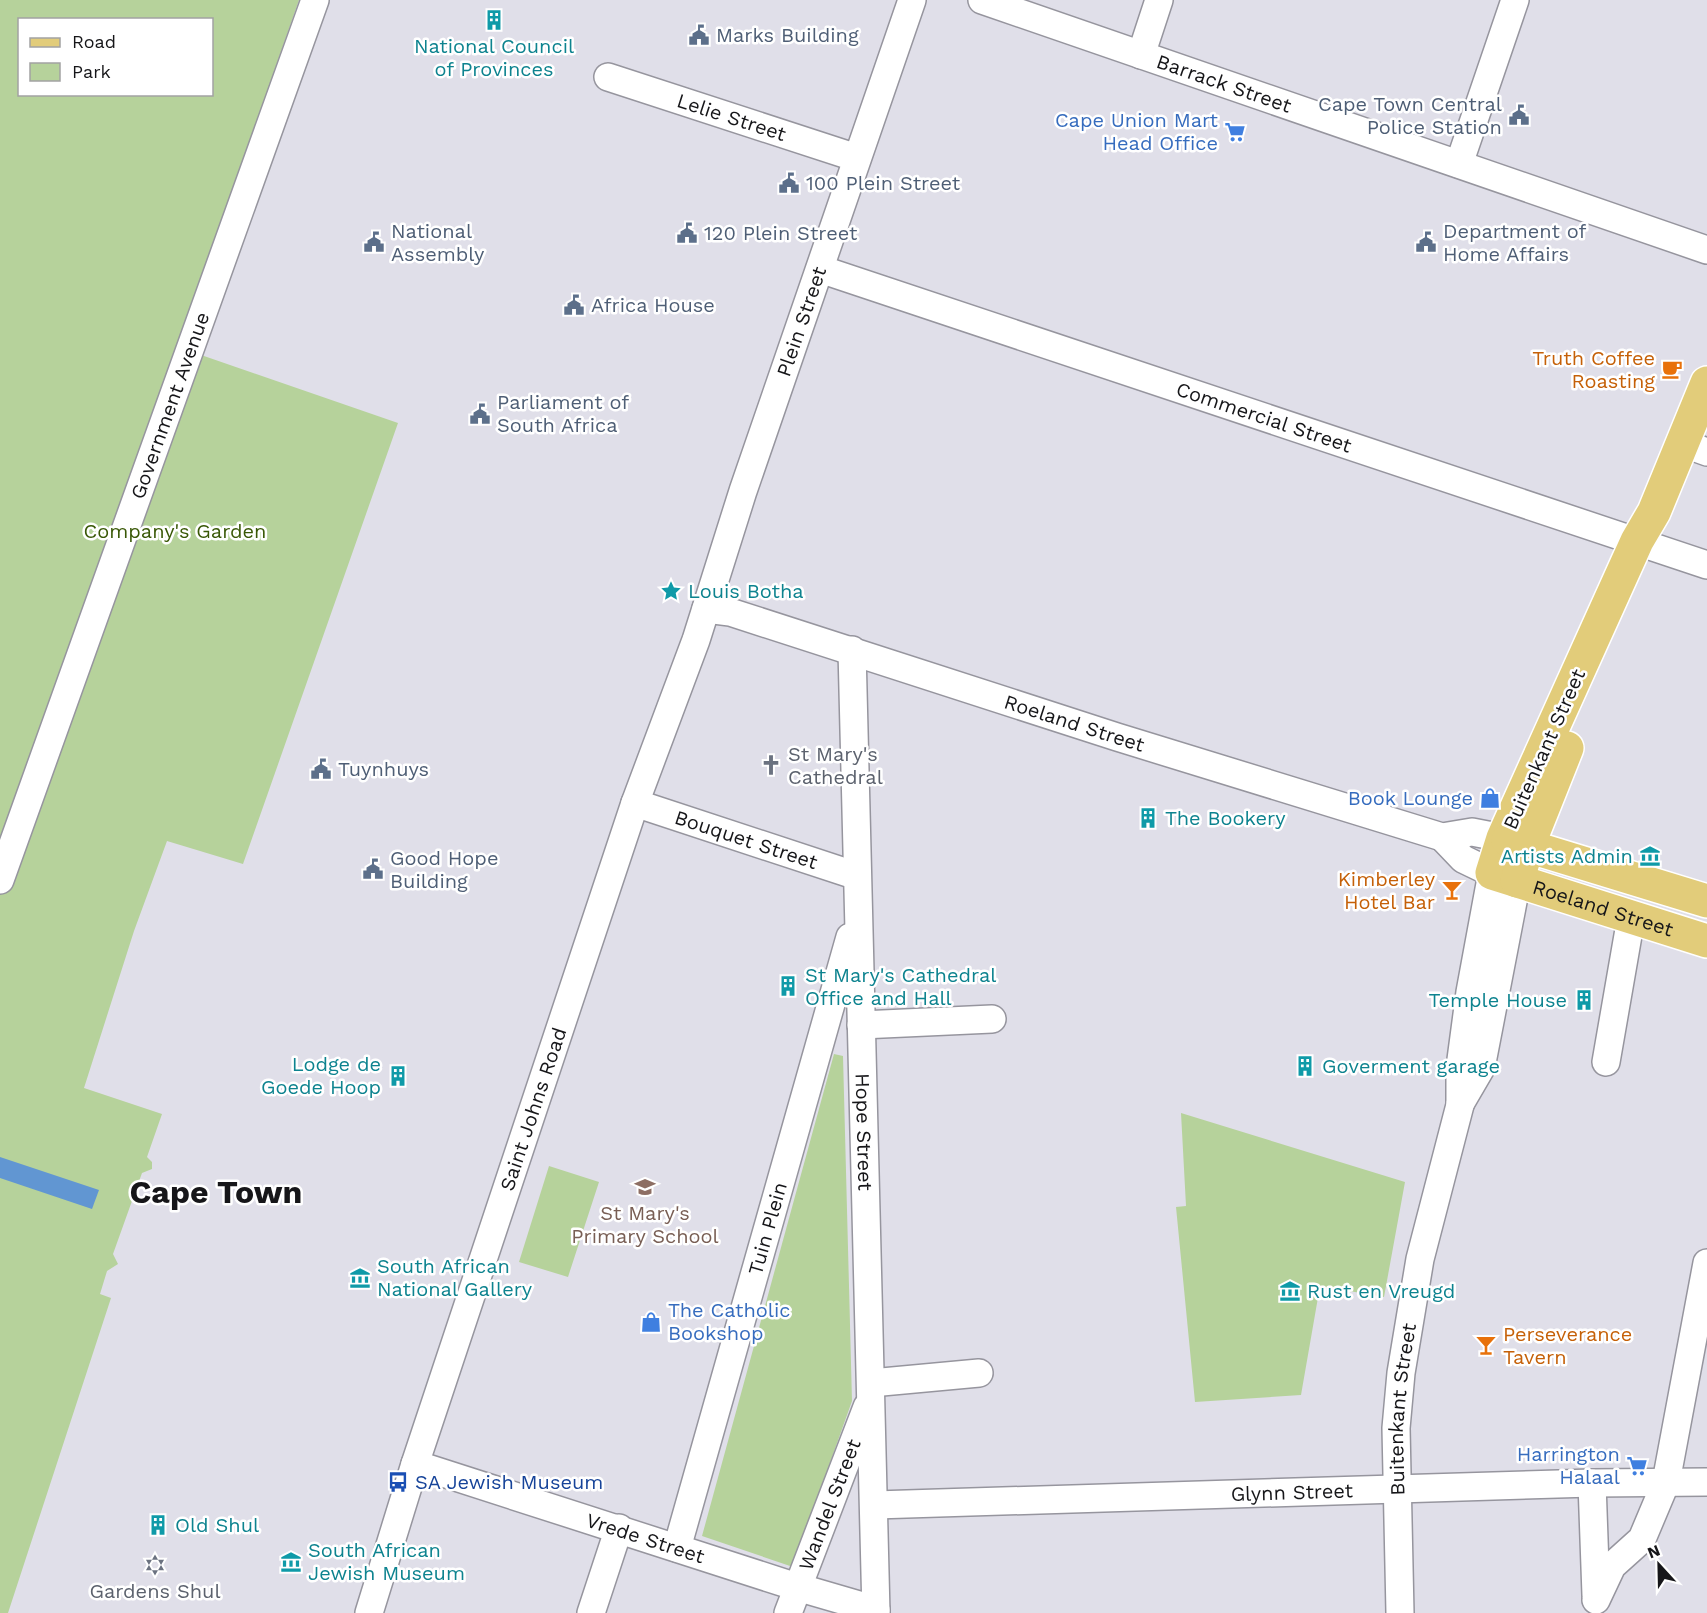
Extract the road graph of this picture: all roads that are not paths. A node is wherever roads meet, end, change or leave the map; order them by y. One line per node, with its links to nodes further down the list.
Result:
1 (315, 0): 23 (street, Government Avenue)
2 (912, 0): 8 (street, Plein Street)
3 (982, 0): 6 (street, Barrack Street)
4 (1159, 0): 6 (street)
5 (1515, 0): 9 (street)
6 (1141, 55): 9 (street, Barrack Street)
7 (608, 77): 8 (street, Lelie Street)
8 (857, 158): 11 (street, Plein Street)
9 (1459, 164): 10 (street, Barrack Street)
10 (1707, 250)
11 (819, 270): 14 (street, Commercial Street); 16 (street, Plein Street)
12 (1707, 383): 13 (main road, Buitenkant Street)
13 (1695, 447): 14 (main road, Buitenkant Street)
14 (1643, 543): 15 (street, Commercial Street); 20 (main road, Buitenkant Street)
15 (1707, 565)
16 (706, 609): 17 (street, Roeland Street); 18 (street, Saint Johns Road)
17 (852, 650): 19 (street, Roeland Street); 21 (street, Hope Street)
18 (635, 803): 21 (street, Bouquet Street); 34 (street, Saint Johns Road)
19 (1442, 837): 20 (street, Roeland Street); 22 (street, Roeland Street)
20 (1516, 842): 22 (main road, Buitenkant Street); 24 (main road, Roeland Street)
21 (857, 876): 25 (street, Hope Street)
22 (1505, 877): 26 (main road, Roeland Street); 38 (street, Buitenkant Street)
23 (0, 880)
24 (1707, 901)
25 (857, 911): 29 (street, Hope Street); 41 (street, Tuin Plein)
26 (1631, 918): 27 (main road, Roeland Street); 30 (street)
27 (1707, 941)
28 (992, 1018): 29 (street)
29 (861, 1025): 33 (street, Hope Street)
30 (1606, 1062)
31 (1707, 1263): 35 (street)
32 (978, 1373): 33 (street)
33 (871, 1390): 39 (street, Hope Street); 42 (street, Wandel Street)
34 (415, 1464): 40 (street, Vrede Street); 45 (street, Saint Johns Road)
35 (1666, 1482): 36 (street, Glynn Street); 37 (street, Glynn Street); 43 (street)
36 (1707, 1482)
37 (1592, 1483): 38 (street, Glynn Street); 43 (street)
38 (1398, 1490): 39 (street, Glynn Street); 48 (street, Buitenkant Street)
39 (875, 1505): 44 (street, Hope Street)
40 (619, 1528): 41 (street, Vrede Street); 46 (street)
41 (677, 1548): 42 (street, Vrede Street)
42 (797, 1587): 44 (street, Vrede Street); 47 (street, Wandel Street)
43 (1596, 1606)
44 (876, 1611)
45 (369, 1613)
46 (591, 1613)
47 (788, 1613)
48 (1400, 1613)

